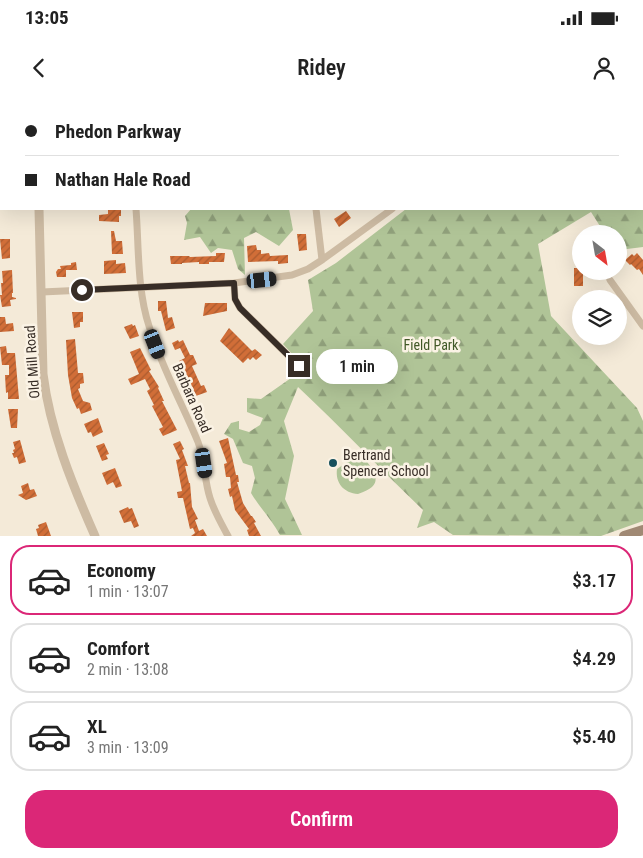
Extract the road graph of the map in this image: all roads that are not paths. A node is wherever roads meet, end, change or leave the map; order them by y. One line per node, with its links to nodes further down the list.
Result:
1 (39, 210): 9 (street, Old Mill Road)
2 (136, 210): 8 (street, Barbara Road)
3 (316, 210): 5 (street)
4 (391, 210): 5 (street)
5 (322, 260): 7 (street)
6 (610, 280): 10 (street)
7 (234, 283): 8 (street); 11 (street)
8 (141, 287): 9 (street); 14 (street, Barbara Road)
9 (42, 292): 13 (street, Old Mill Road)
10 (643, 326)
11 (299, 366)
12 (641, 532): 15 (main road)
13 (95, 536)
14 (228, 536)
15 (624, 536)

